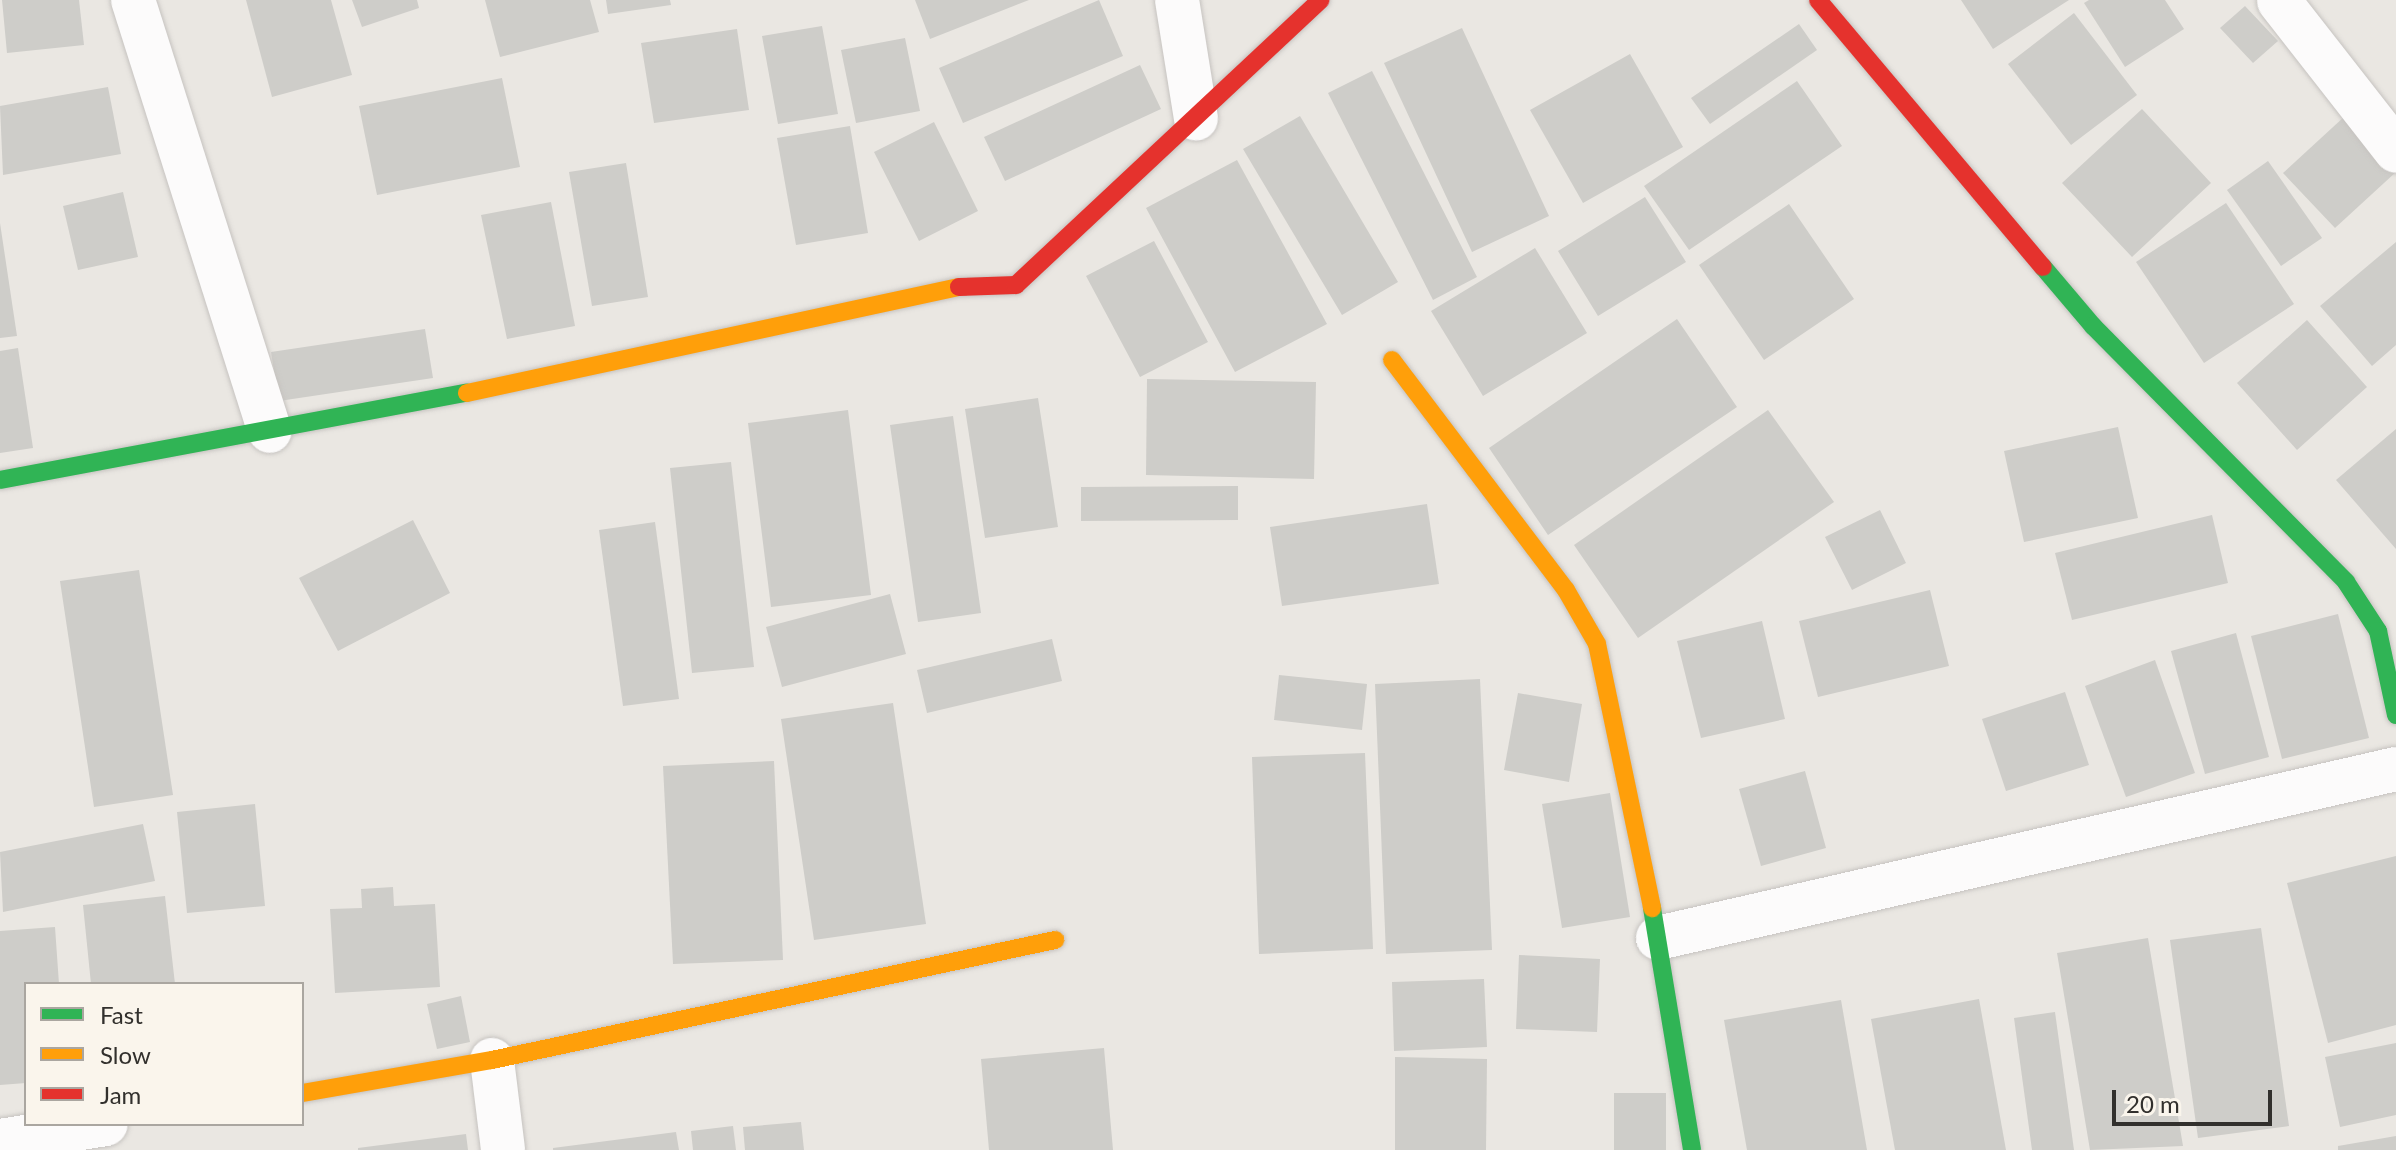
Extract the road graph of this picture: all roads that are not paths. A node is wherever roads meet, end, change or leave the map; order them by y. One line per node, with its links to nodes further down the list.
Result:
1 (133, 0): 9 (street)
2 (1177, 0): 6 (street)
3 (1321, 0): 6 (street)
4 (1818, 0): 11 (street)
5 (2279, 1): 7 (street)
6 (1196, 118): 9 (street)
7 (2396, 151)
8 (1392, 360): 13 (street)
9 (270, 431): 10 (street)
10 (0, 480)
11 (2396, 715)
12 (2396, 769): 13 (street)
13 (1658, 938): 20 (street)
14 (1055, 940): 15 (street)
15 (492, 1060): 16 (street); 19 (street)
16 (304, 1093)
17 (94, 1126): 18 (street)
18 (0, 1141)
19 (503, 1150)
20 (1692, 1150)

